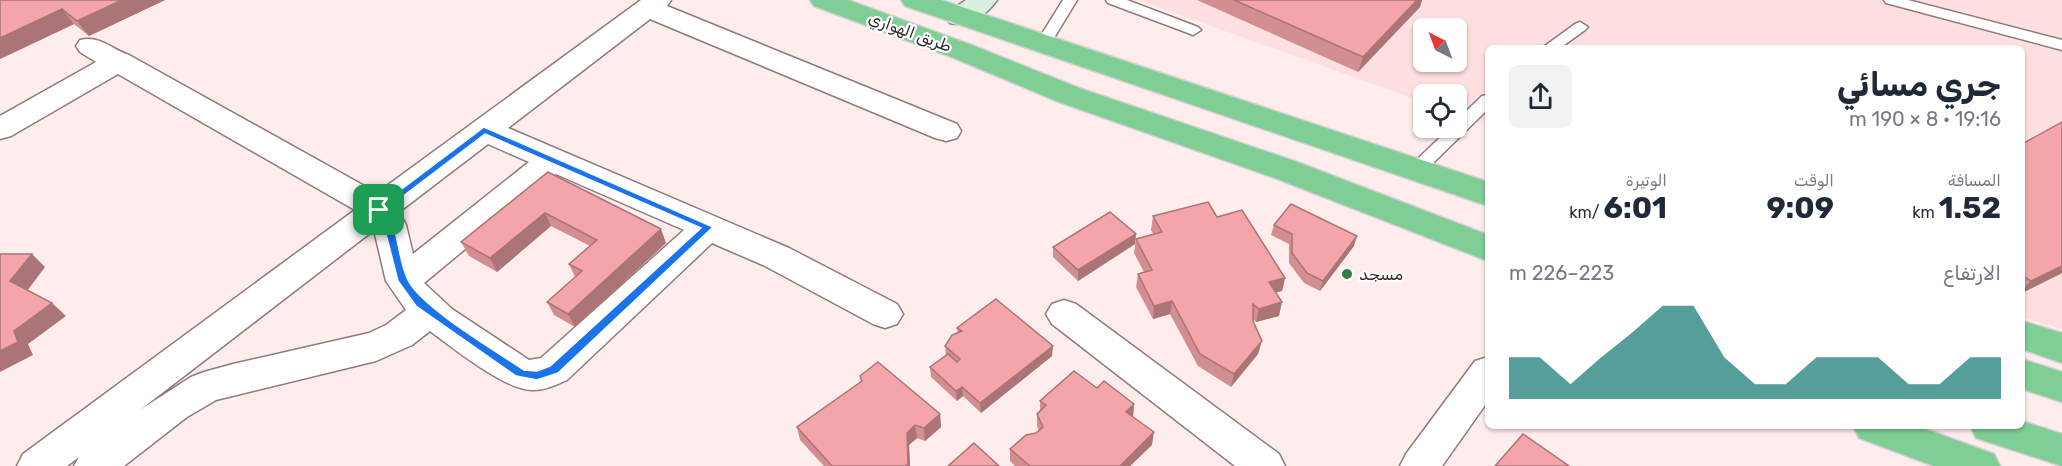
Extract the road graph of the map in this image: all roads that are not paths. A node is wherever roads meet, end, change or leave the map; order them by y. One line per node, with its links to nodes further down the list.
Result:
1 (823, 0): 26 (highway, طريق الهواري)
2 (914, 0): 9 (highway, طريق الهواري)
3 (984, 0): 9 (street)
4 (1070, 0): 12 (lane)
5 (1113, 0): 11 (lane)
6 (1891, 0): 8 (lane)
7 (653, 4): 19 (street); 20 (street)
8 (1931, 5): 14 (lane)
9 (960, 17): 12 (highway, طريق الهواري)
10 (1580, 27): 13 (lane)
11 (1193, 30)
12 (1043, 45): 22 (highway, طريق الهواري)
13 (1554, 45)
14 (2062, 45)
15 (90, 46): 16 (street)
16 (119, 61): 18 (street); 24 (street)
17 (1485, 103): 22 (lane)
18 (0, 129)
19 (484, 130): 21 (street); 24 (street)
20 (946, 131)
21 (553, 159): 25 (street); 27 (street)
22 (1416, 170): 23 (highway, طريق الهواري)
23 (1485, 193)
24 (379, 210): 27 (street); 39 (street)
25 (708, 227): 28 (street); 29 (street)
26 (1485, 247)
27 (403, 281): 28 (street)
28 (431, 311): 40 (street)
29 (885, 314)
30 (1064, 314): 41 (street)
31 (2025, 336): 32 (highway)
32 (2062, 348)
33 (2025, 375): 35 (highway)
34 (1485, 376): 42 (street)
35 (2062, 387)
36 (1880, 429): 43 (highway)
37 (1998, 429): 38 (highway)
38 (2062, 451)
39 (37, 466)
40 (94, 466)
41 (1265, 466)
42 (1420, 466)
43 (1980, 466)

